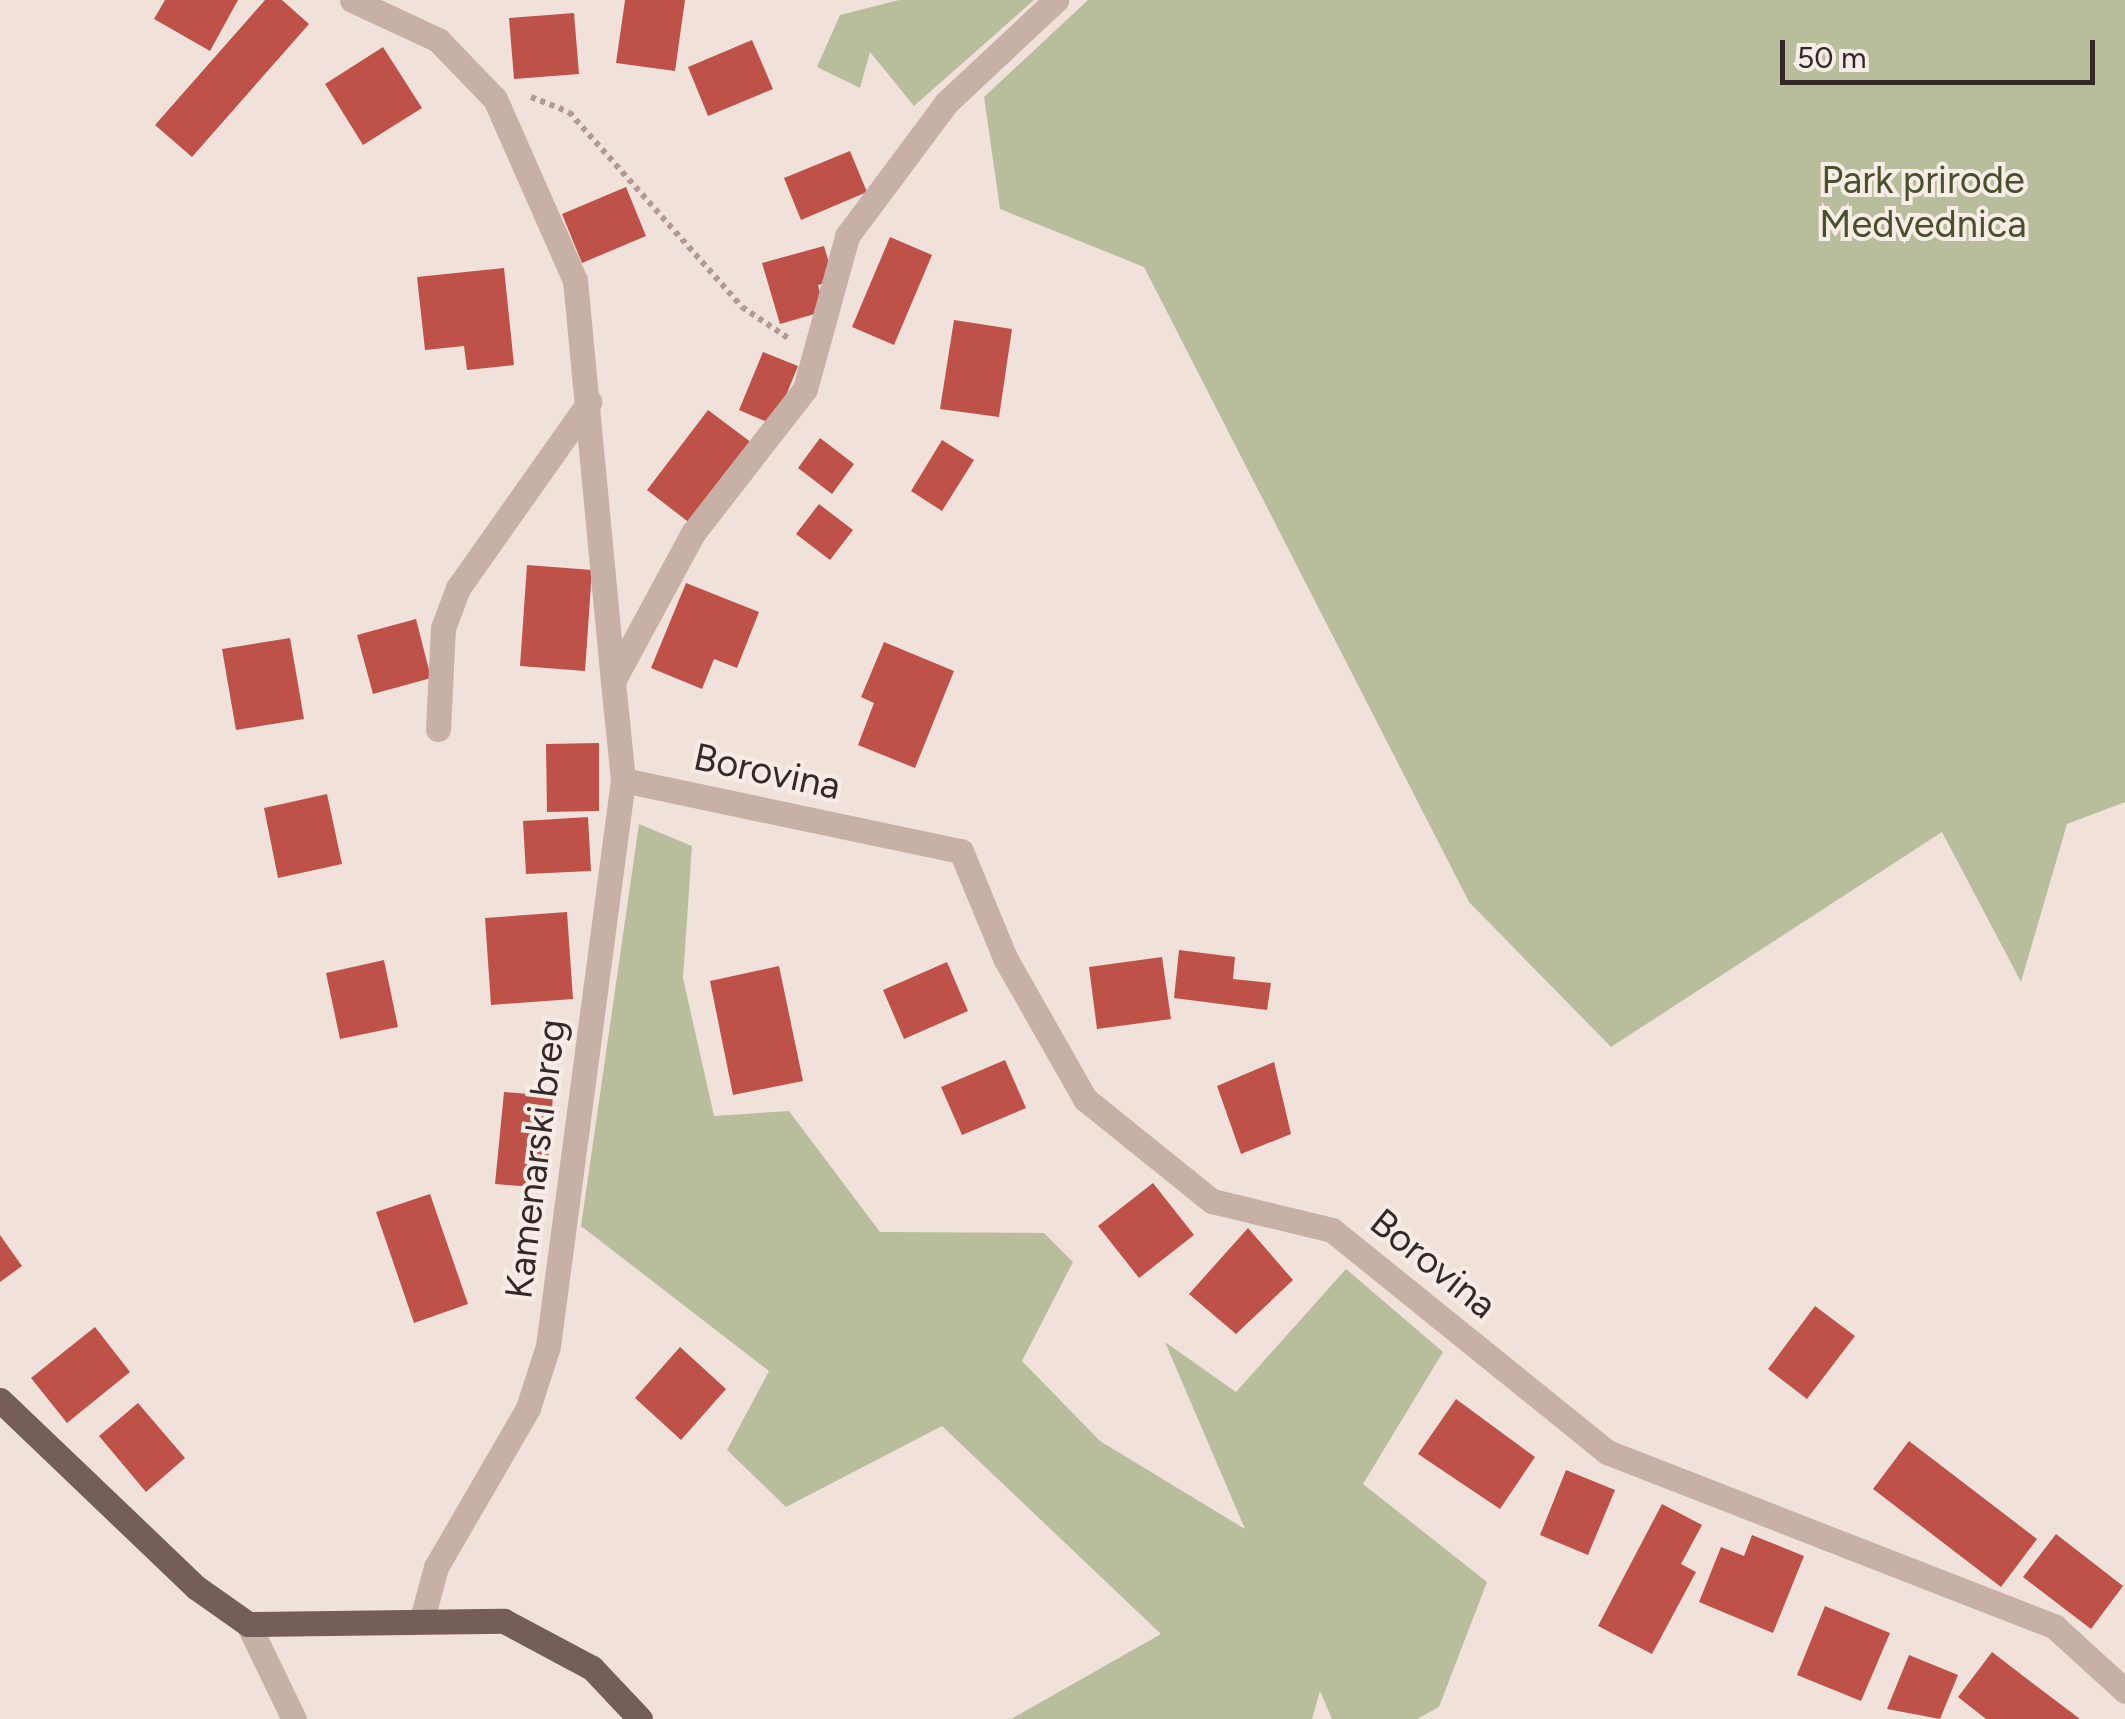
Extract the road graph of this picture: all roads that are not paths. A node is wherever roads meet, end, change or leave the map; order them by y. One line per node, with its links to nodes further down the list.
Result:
1 (352, 0): 3 (street, Kamenarski breg)
2 (1056, 0): 4 (street)
3 (589, 402): 4 (street, Kamenarski breg); 5 (street)
4 (612, 681): 6 (street, Kamenarski breg)
5 (438, 729)
6 (623, 780): 8 (street, Kamenarski breg); 10 (street, Borovina)
7 (0, 1400): 9 (main road)
8 (422, 1619): 9 (main road); 12 (main road)
9 (248, 1624): 11 (street)
10 (2125, 1691)
11 (294, 1719)
12 (640, 1719)

